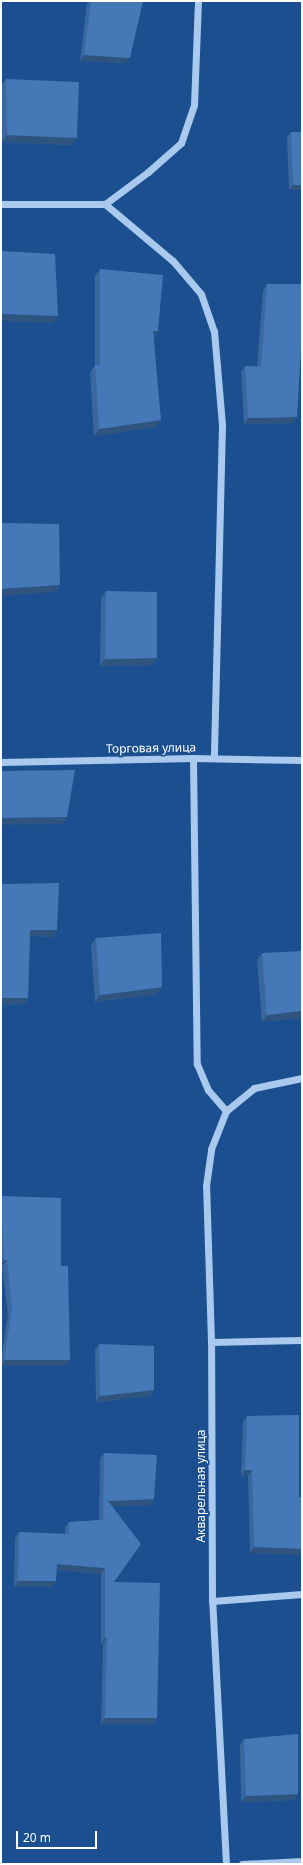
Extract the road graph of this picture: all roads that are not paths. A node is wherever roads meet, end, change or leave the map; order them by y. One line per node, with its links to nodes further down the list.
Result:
1 (198, 1): 3 (street)
2 (1, 204): 3 (street)
3 (105, 204): 5 (street)
4 (193, 758): 5 (street, Торговая улица); 7 (street, Торговая улица); 9 (street)
5 (214, 758): 6 (street, Торговая улица)
6 (302, 760)
7 (1, 762)
8 (302, 1078): 9 (street)
9 (226, 1112): 11 (street, Акварельная улица)
10 (302, 1340): 11 (street)
11 (211, 1342): 13 (street, Акварельная улица)
12 (302, 1594): 13 (street)
13 (212, 1601): 15 (street, Акварельная улица)
14 (302, 1861): 16 (street)
15 (226, 1864)
16 (242, 1864)

